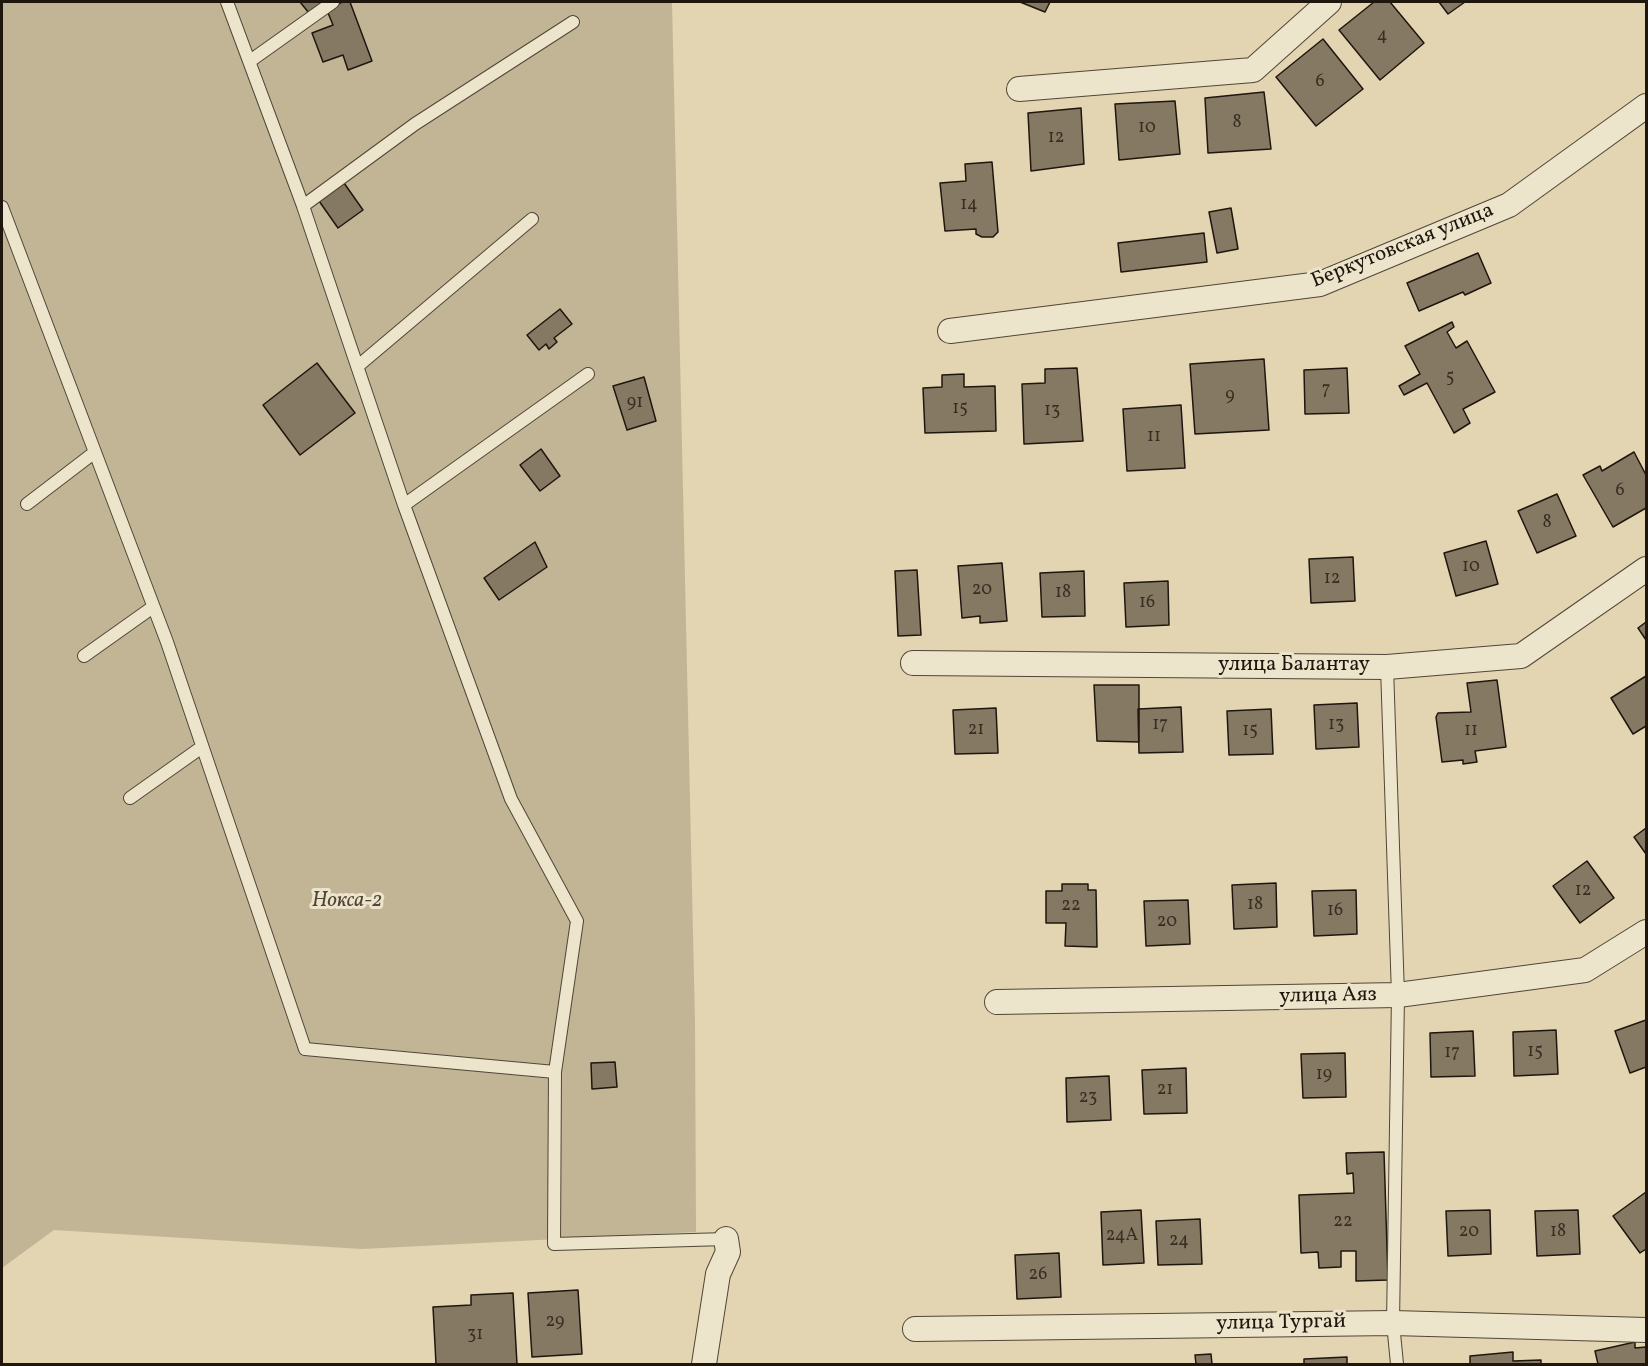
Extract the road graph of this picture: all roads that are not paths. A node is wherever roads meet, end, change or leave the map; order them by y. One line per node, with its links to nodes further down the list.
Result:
1 (227, 2): 5 (lane)
2 (333, 2): 5 (lane)
3 (1329, 2): 6 (street)
4 (573, 22): 8 (lane)
5 (250, 61): 8 (lane)
6 (1019, 89)
7 (1647, 106): 11 (street, Беркутовская улица)
8 (303, 206): 12 (lane)
9 (2, 207): 14 (lane)
10 (532, 219): 12 (lane)
11 (950, 331)
12 (358, 366): 16 (lane)
13 (588, 374): 16 (lane)
14 (94, 452): 15 (lane); 18 (lane)
15 (27, 504)
16 (404, 505): 27 (lane)
17 (1647, 569): 21 (street, улица Балантау)
18 (153, 606): 19 (lane); 22 (lane)
19 (84, 656)
20 (913, 663): 21 (street, улица Балантау)
21 (1388, 667): 25 (lane)
22 (202, 747): 23 (lane); 27 (lane)
23 (130, 798)
24 (1647, 932): 25 (street, улица Аяз)
25 (1398, 995): 26 (street, улица Аяз); 29 (lane)
26 (997, 1002)
27 (555, 1072): 28 (lane)
28 (726, 1239): 32 (street)
29 (1393, 1323): 30 (street, улица Тургай); 31 (street, улица Тургай); 33 (lane)
30 (915, 1329)
31 (1647, 1330)
32 (704, 1365)
33 (1397, 1365)

